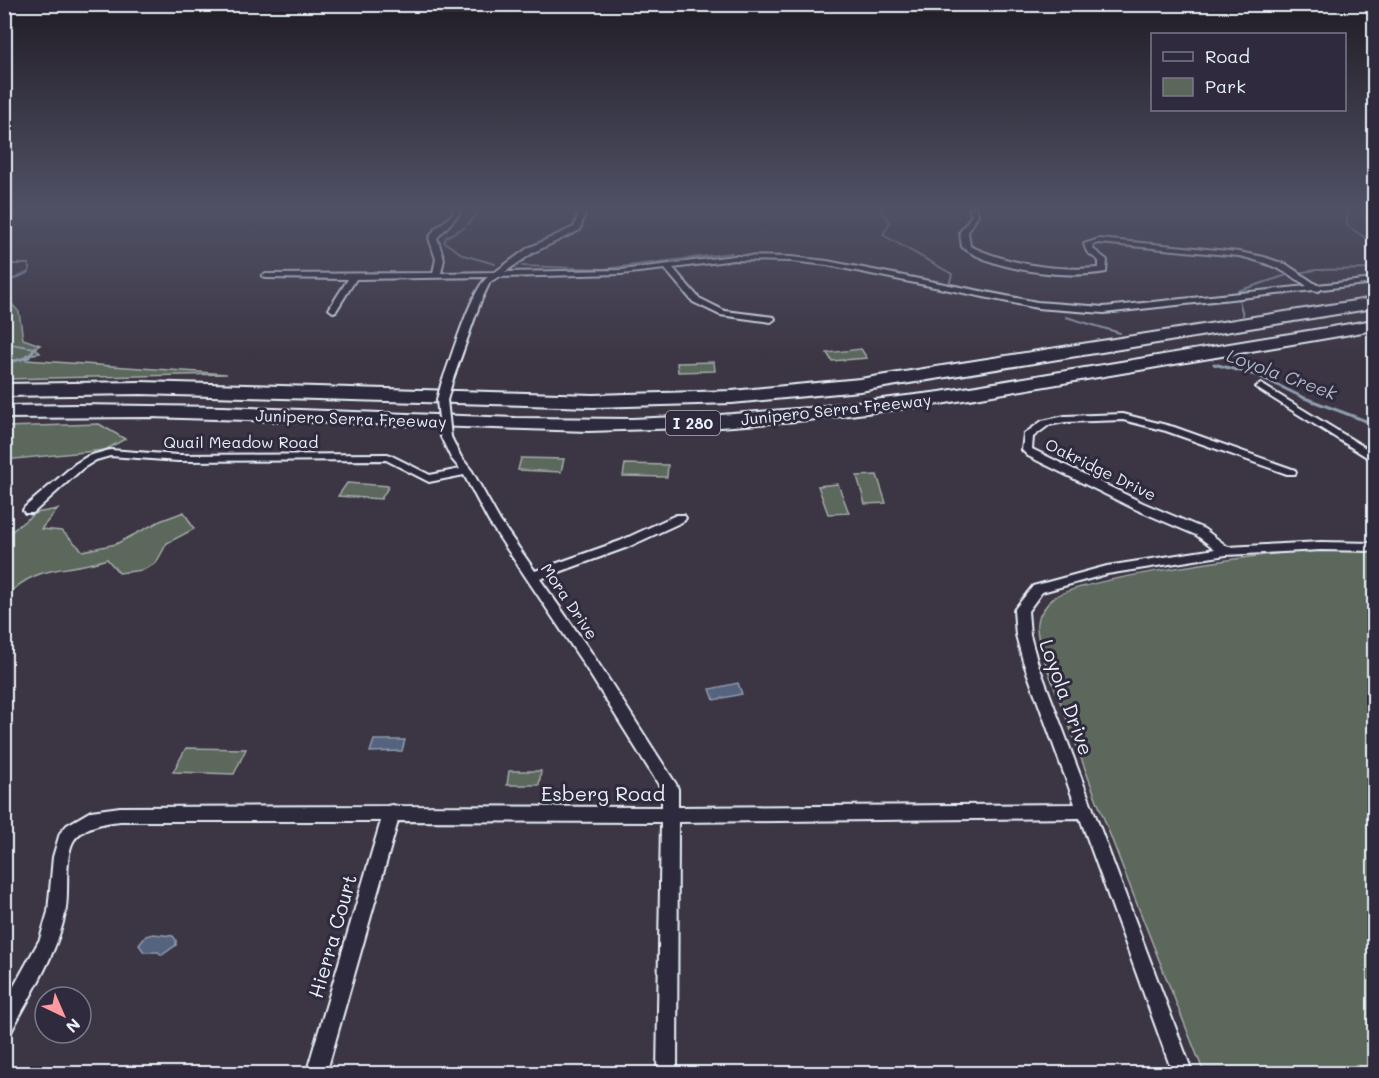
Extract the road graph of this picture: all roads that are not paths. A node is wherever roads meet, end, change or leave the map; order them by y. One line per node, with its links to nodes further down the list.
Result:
1 (440, 259): 10 (street)
2 (517, 259): 9 (street, Mora Drive)
3 (723, 259): 8 (street)
4 (758, 259): 14 (street)
5 (996, 259): 6 (street)
6 (1102, 259)
7 (1265, 259): 14 (street)
8 (667, 266): 9 (street); 17 (street)
9 (497, 273): 10 (street); 23 (street, Mora Drive, bridge)
10 (437, 274): 12 (street)
11 (266, 276): 12 (street)
12 (354, 277): 16 (street)
13 (1374, 281): 14 (street)
14 (1318, 288)
15 (1374, 303): 20 (highway, Junipero Serra Freeway / I 280)
16 (333, 309)
17 (771, 319)
18 (1374, 325): 21 (highway, Junipero Serra Freeway / I 280)
19 (1261, 387): 22 (street)
20 (4, 390)
21 (4, 412)
22 (1374, 457)
23 (467, 471): 25 (street, Quail Meadow Road); 29 (street, Mora Drive)
24 (1291, 472): 28 (street, Oakridge Drive)
25 (29, 510)
26 (680, 518): 29 (street)
27 (1374, 547): 28 (street, Loyola Drive)
28 (1226, 550): 30 (street, Loyola Drive)
29 (532, 577): 32 (street, Mora Drive)
30 (1086, 811): 32 (street, Esberg Road); 36 (street, Loyola Drive)
31 (392, 812): 32 (street, Esberg Road); 33 (street, Esberg Road); 34 (street, Hierra Court)
32 (669, 814): 35 (street, Mora Drive)
33 (4, 1025)
34 (316, 1074)
35 (667, 1074)
36 (1183, 1074)

